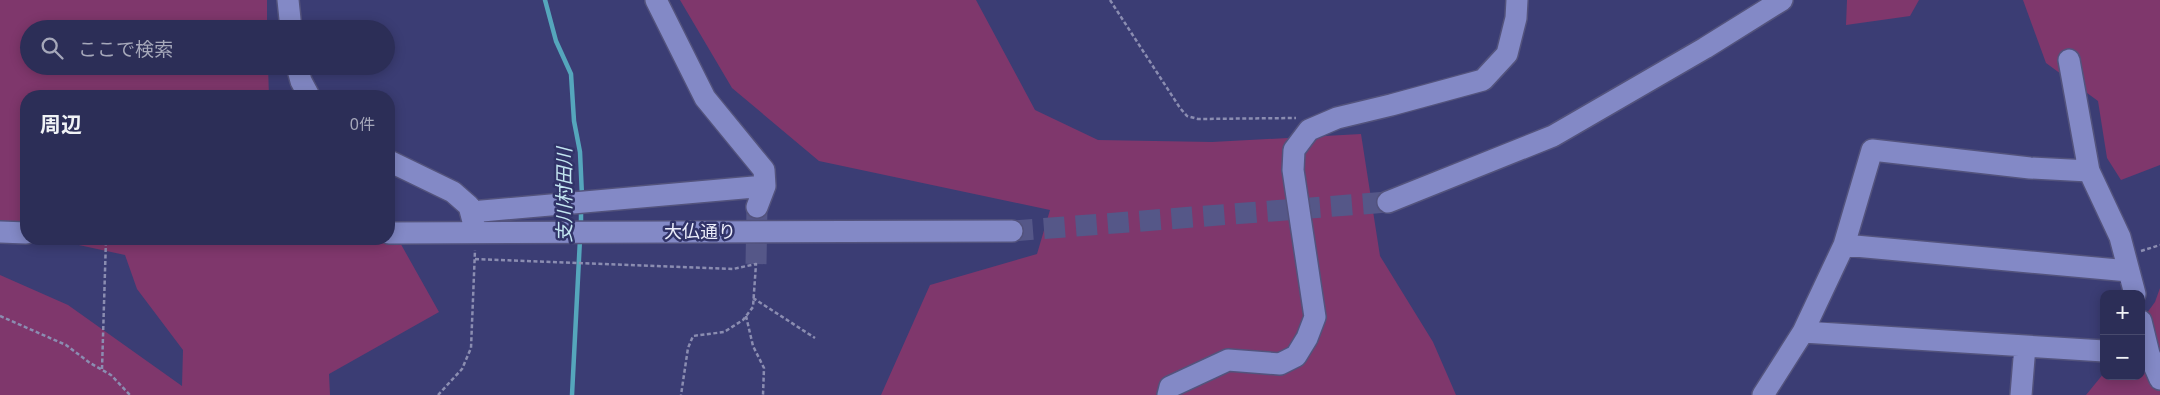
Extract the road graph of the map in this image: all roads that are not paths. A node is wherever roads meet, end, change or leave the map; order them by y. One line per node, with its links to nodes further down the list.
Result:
1 (288, 0): 5 (street)
2 (656, 0): 11 (street)
3 (1517, 0): 27 (street)
4 (1782, 0): 12 (street)
5 (290, 20)
6 (2069, 60): 10 (street)
7 (300, 75): 8 (street)
8 (306, 90)
9 (395, 164): 14 (street)
10 (2089, 172): 19 (street); 20 (street)
11 (765, 186): 13 (street); 14 (street)
12 (1388, 202)
13 (757, 207)
14 (473, 222): 15 (street, 大仏通り); 17 (street, 大仏通り)
15 (1012, 231)
16 (0, 232): 18 (street)
17 (395, 232)
18 (20, 233)
19 (1844, 244): 20 (street); 22 (street)
20 (2129, 271): 21 (street)
21 (2134, 290)
22 (1803, 332): 23 (street); 28 (street)
23 (2024, 346): 24 (street); 29 (street)
24 (2100, 351)
25 (2145, 354): 26 (street)
26 (2160, 379)
27 (1168, 395)
28 (1763, 395)
29 (2021, 395)

